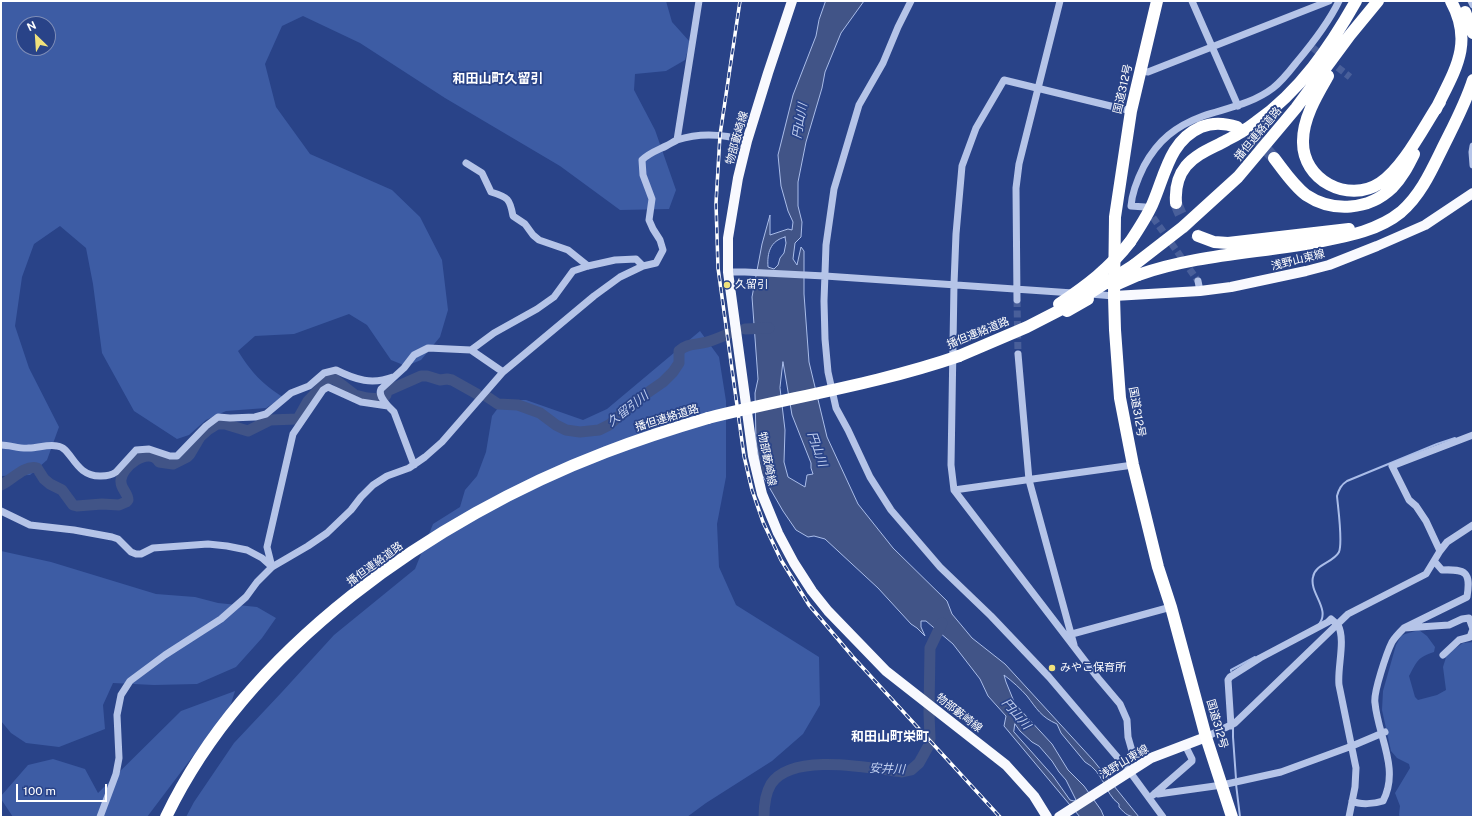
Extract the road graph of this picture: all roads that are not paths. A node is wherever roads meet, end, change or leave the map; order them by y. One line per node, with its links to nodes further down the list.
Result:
1 (699, 1): 25 (street)
2 (792, 1): 26 (main road, 物部藪崎線)
3 (912, 1): 40 (street)
4 (1060, 1): 20 (street)
5 (1157, 1): 18 (highway, 国道312号)
6 (1192, 1): 16 (street)
7 (1329, 1): 16 (street)
8 (1339, 1): 22 (street)
9 (1386, 1): 13 (highway)
10 (1451, 1): 21 (highway)
11 (1458, 1): 15 (highway)
12 (1471, 1): 14 (street)
13 (1366, 4): 17 (highway); 17 (highway); 17 (highway); 17 (highway)
14 (1473, 5)
15 (1473, 33)
16 (1211, 46): 18 (street); 22 (street)
17 (1323, 67): 21 (highway); 32 (highway); 38 (highway, 播但連絡道路)
18 (1140, 71): 23 (highway, 国道312号)
19 (1473, 80): 34 (highway)
20 (1038, 88): 23 (street); 41 (street); 42 (street)
21 (1440, 102): 28 (highway)
22 (1238, 106): 33 (street)
23 (1131, 111): 43 (highway, 国道312号)
24 (1237, 127): 45 (highway, bridge)
25 (677, 140): 26 (street); 37 (street)
26 (747, 141): 39 (main road, 物部藪崎線)
27 (1473, 146): 29 (street)
28 (1274, 158)
29 (1473, 160)
30 (466, 163): 36 (street)
31 (1473, 193): 43 (main road, 浅野山東線)
32 (1176, 203)
33 (1145, 207)
34 (1400, 212): 35 (highway); 38 (highway)
35 (1198, 236)
36 (588, 266): 37 (street); 46 (street)
37 (643, 266): 48 (street)
38 (1136, 270): 45 (highway, 播但連絡道路, bridge)
39 (728, 272): 40 (street); 80 (main road, 物部藪崎線)
40 (822, 276): 41 (street); 73 (street)
41 (954, 284): 42 (street); 56 (street)
42 (1016, 289): 43 (street); 44 (street)
43 (1114, 296): 54 (highway, 国道312号)
44 (1016, 300)
45 (1063, 308): 79 (highway, 播但連絡道路, bridge)
46 (471, 350): 48 (street); 49 (street)
47 (1018, 354): 55 (street)
48 (503, 372): 53 (street)
49 (393, 377): 50 (street); 52 (street)
50 (385, 402): 53 (street); 61 (street)
51 (1473, 435): 59 (street)
52 (1, 445)
53 (414, 465): 61 (street)
54 (1133, 465): 55 (street); 62 (highway, 国道312号)
55 (1029, 480): 56 (street); 65 (street)
56 (954, 490): 66 (street)
57 (1, 511): 61 (street)
58 (1473, 525): 59 (street)
59 (1440, 551): 60 (street)
60 (1435, 562): 63 (street); 64 (street)
61 (272, 567): 78 (street)
62 (1171, 607): 65 (street); 70 (highway, 国道312号)
63 (1338, 625): 68 (street); 68 (street); 72 (street)
64 (1404, 628): 67 (street); 69 (street)
65 (1072, 634): 66 (street)
66 (1075, 648): 73 (street)
67 (1443, 655)
68 (1231, 726): 70 (street)
69 (1383, 733): 72 (street); 76 (street)
70 (1206, 737): 71 (main road, 浅野山東線); 74 (highway, 国道312号)
71 (1185, 745): 73 (main road, 浅野山東線); 75 (street)
72 (1352, 746): 74 (street); 76 (street)
73 (1127, 773): 75 (street); 77 (main road, 浅野山東線)
74 (1222, 785): 75 (street); 82 (highway, 国道312号)
75 (1152, 796): 81 (street)
76 (1352, 801): 83 (street)
77 (1063, 815)
78 (100, 817)
79 (166, 817)
80 (1047, 817)
81 (1163, 817)
82 (1232, 817)
83 (1349, 817)

